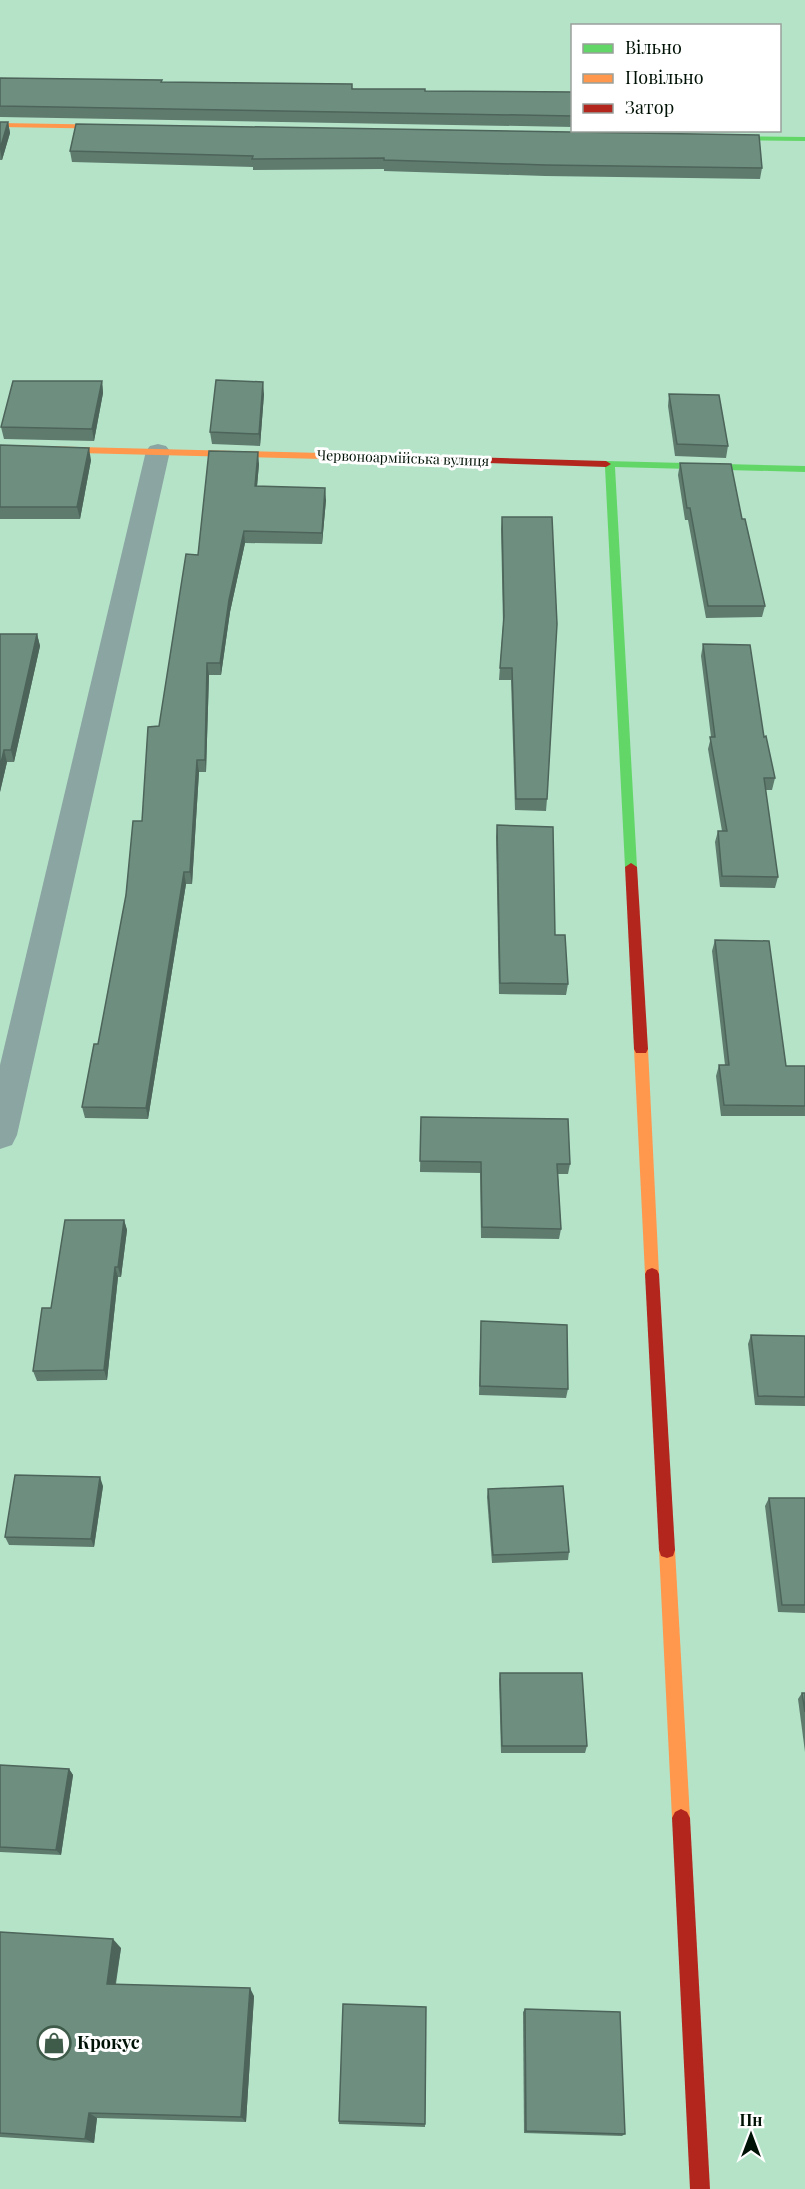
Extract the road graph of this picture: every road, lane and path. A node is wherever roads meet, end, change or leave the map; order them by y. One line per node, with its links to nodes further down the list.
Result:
1 (0, 125): 2 (street)
2 (130, 127)
3 (698, 137): 4 (street)
4 (805, 139)
5 (0, 448): 6 (street, Червоноармійська вулиця)
6 (158, 451): 7 (street, Червоноармійська вулиця); 9 (street)
7 (610, 464): 8 (street, Червоноармійська вулиця); 10 (street)
8 (805, 469)
9 (0, 1135)
10 (700, 2189)

